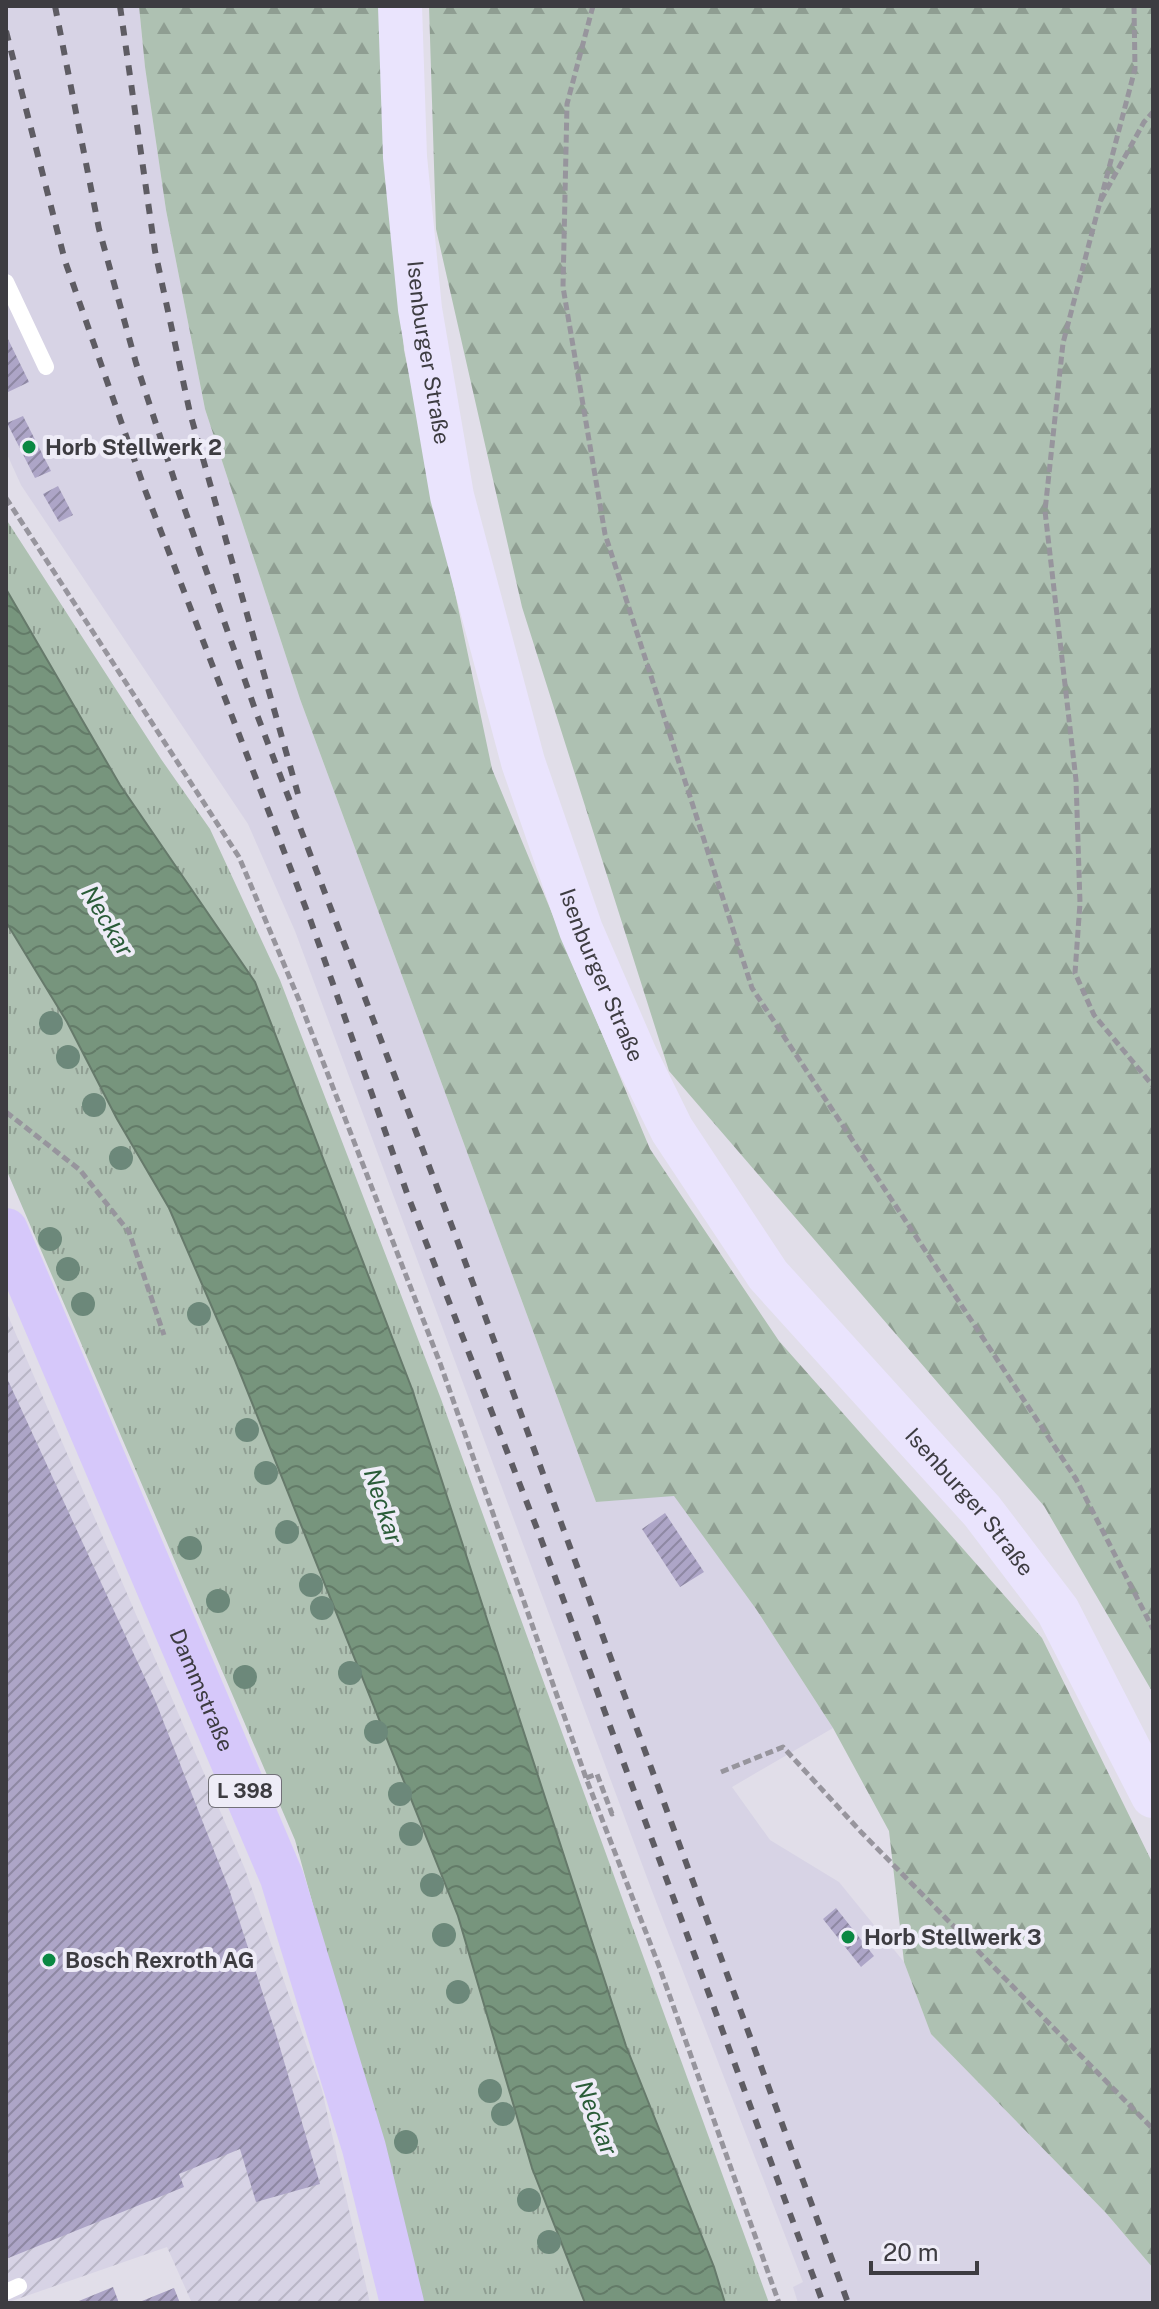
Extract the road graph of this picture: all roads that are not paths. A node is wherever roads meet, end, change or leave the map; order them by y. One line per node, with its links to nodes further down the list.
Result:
1 (400, 6): 5 (street, Isenburger Straße)
2 (6, 282): 3 (lane)
3 (46, 367)
4 (6, 1230): 6 (main road, Dammstraße / L 398)
5 (1153, 1796)
6 (402, 2303)

